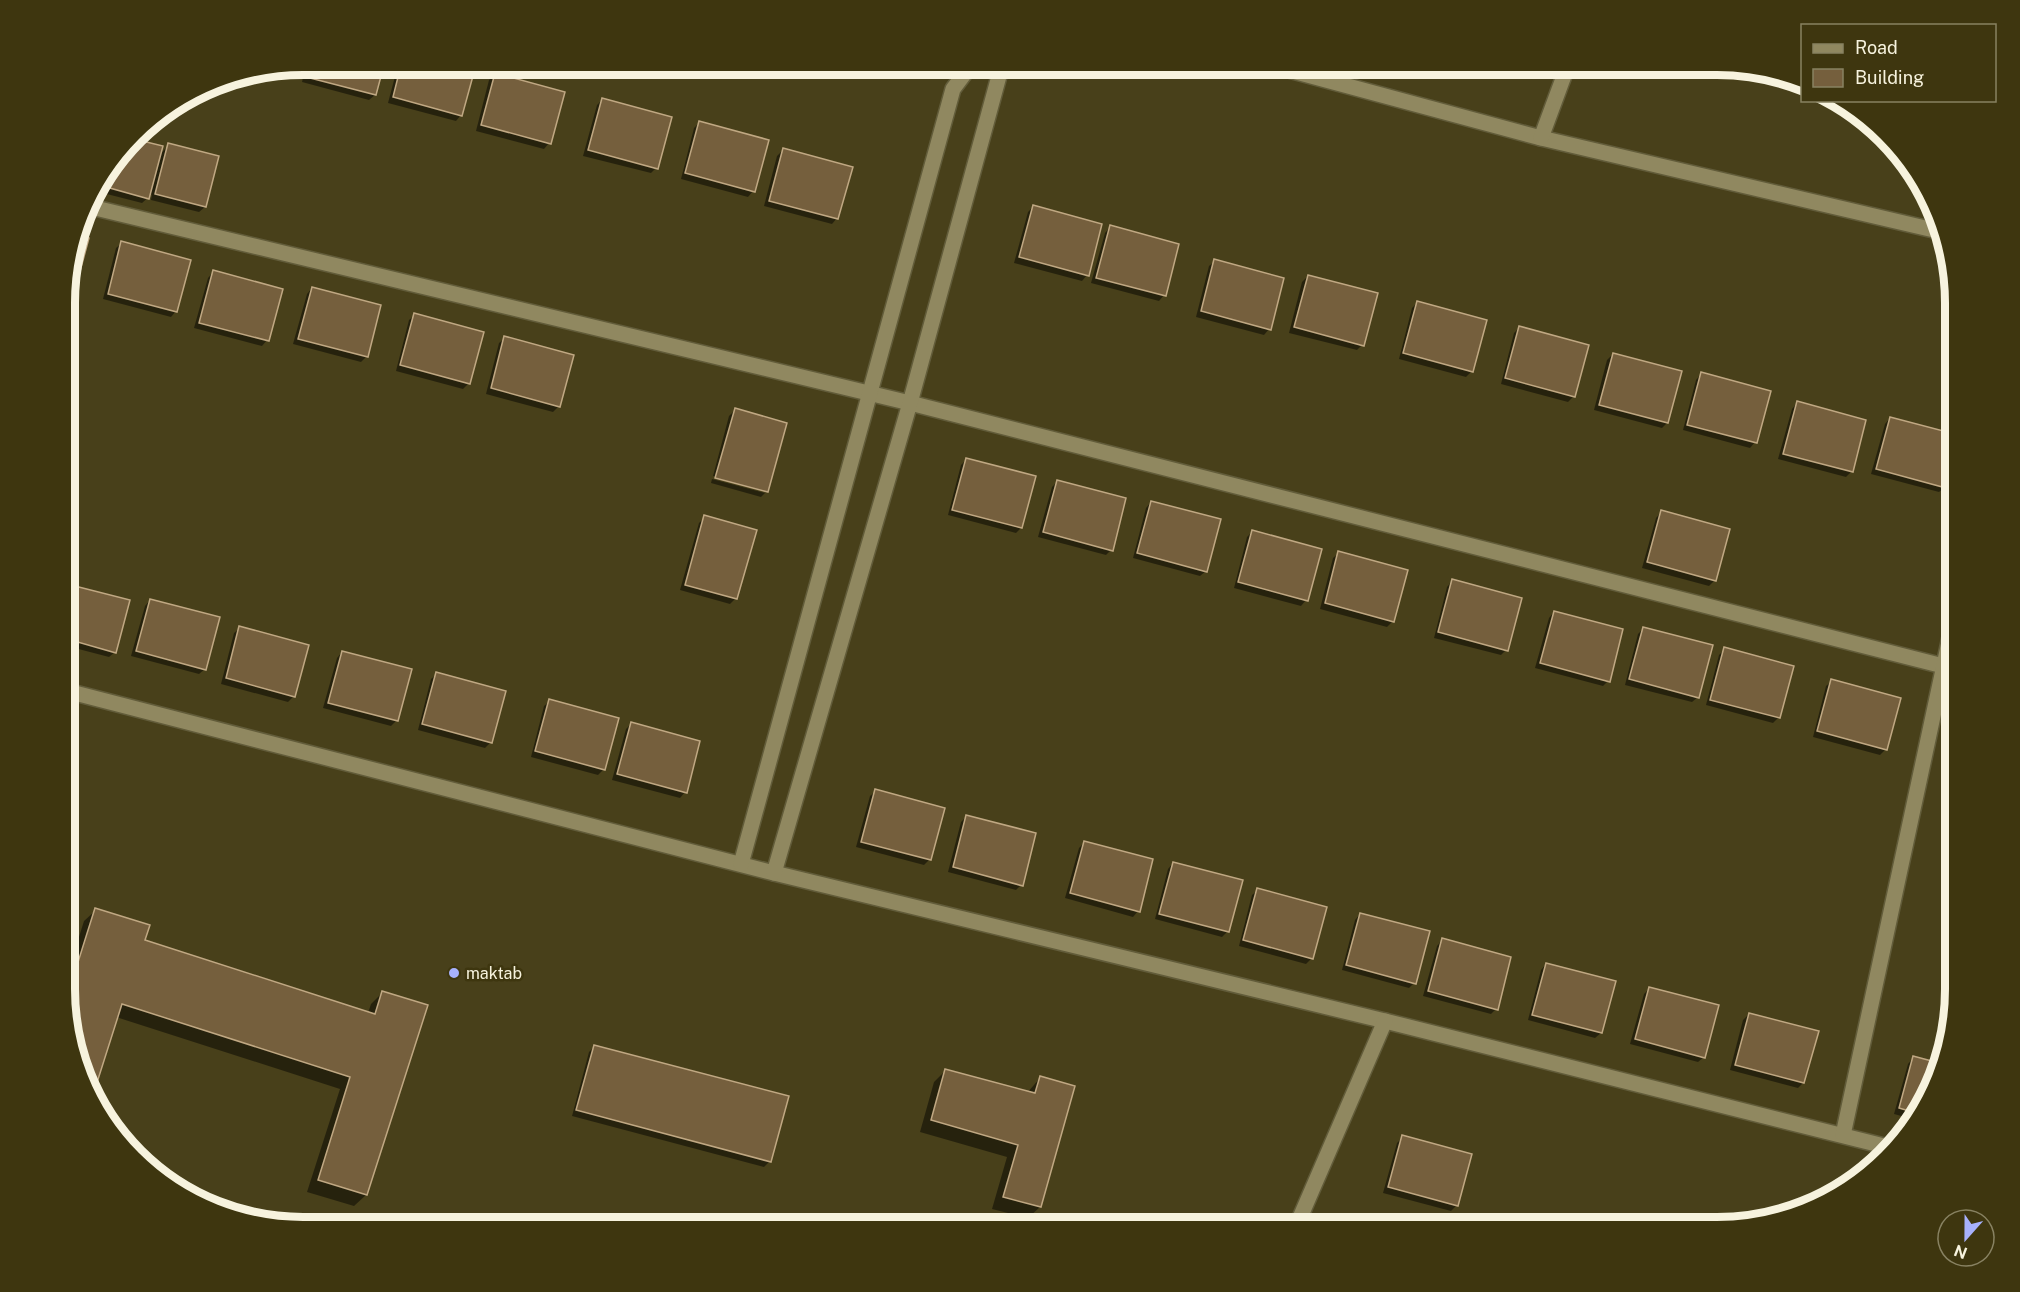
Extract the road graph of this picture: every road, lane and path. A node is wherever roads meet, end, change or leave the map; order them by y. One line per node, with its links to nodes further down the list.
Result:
1 (963, 75): 8 (street)
2 (999, 75): 9 (street)
3 (1310, 75): 5 (street)
4 (1564, 75): 5 (street)
5 (1541, 138): 7 (street)
6 (96, 208): 8 (street)
7 (1933, 230)
8 (869, 394): 9 (street); 13 (street)
9 (910, 403): 10 (street); 14 (street)
10 (1945, 666)
11 (1945, 685): 16 (street)
12 (75, 693): 13 (street)
13 (741, 864): 14 (street)
14 (774, 873): 15 (street)
15 (1385, 1021): 16 (street); 18 (street)
16 (1843, 1135): 17 (street)
17 (1882, 1145)
18 (1300, 1217)

